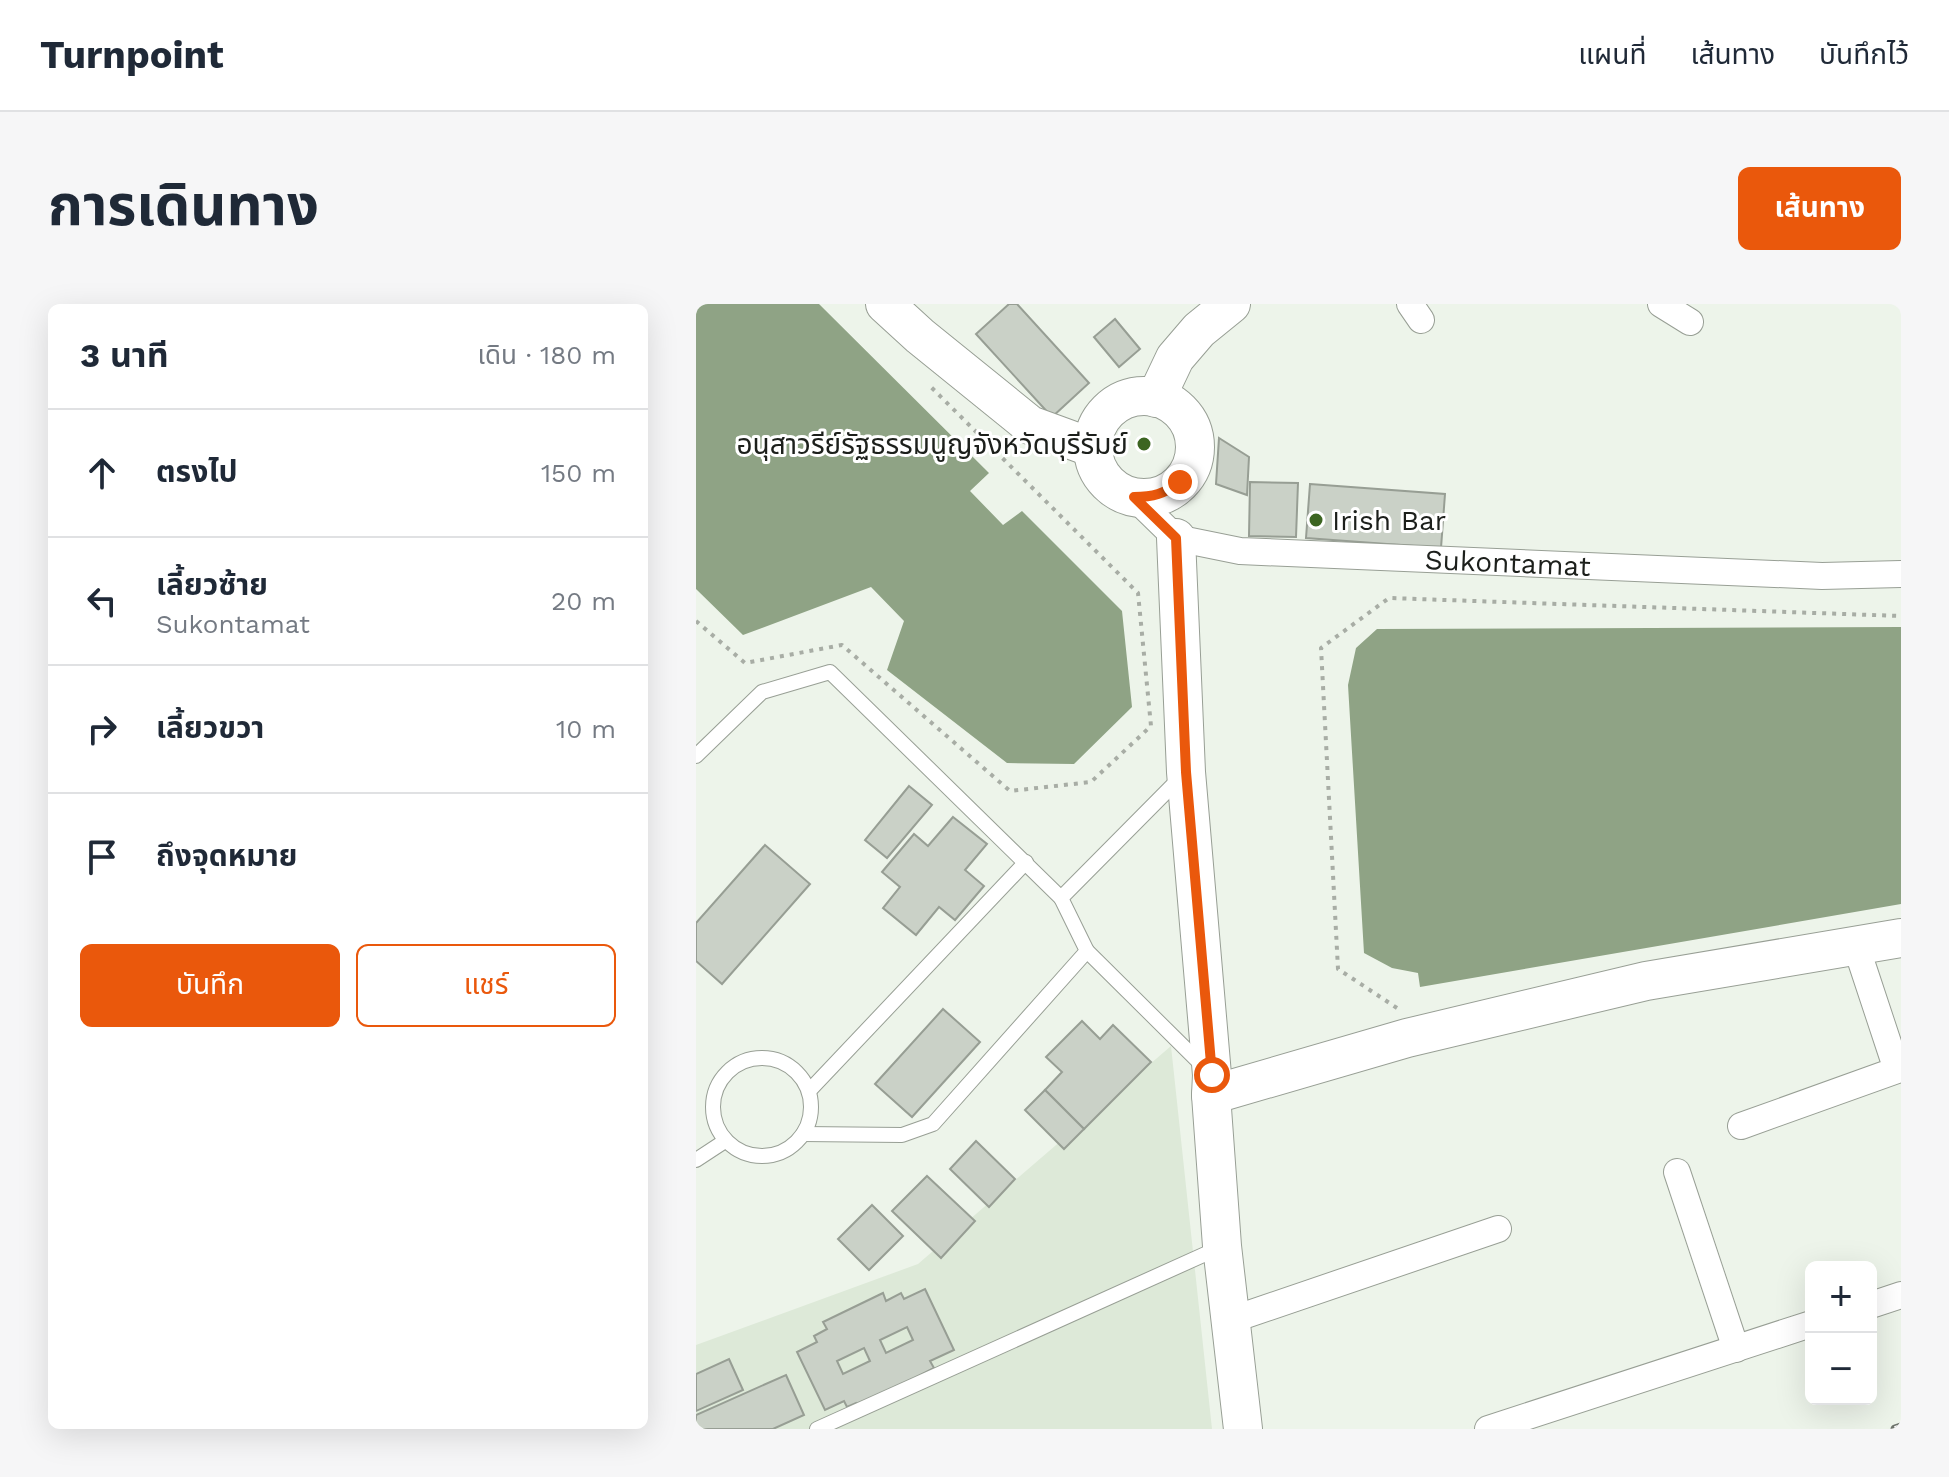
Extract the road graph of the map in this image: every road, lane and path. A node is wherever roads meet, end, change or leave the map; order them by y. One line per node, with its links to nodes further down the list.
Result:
1 (885, 304): 7 (street)
2 (1231, 304): 6 (street)
3 (1661, 304): 4 (street)
4 (1690, 322)
5 (925, 382): 12 (path)
6 (1156, 398): 7 (street); 8 (street)
7 (1093, 448): 8 (street)
8 (1134, 497): 9 (street)
9 (1176, 538): 10 (street, Sukontamat); 14 (street)
10 (1901, 574)
11 (1901, 616): 20 (path)
12 (696, 621)
13 (696, 756): 15 (lane)
14 (1186, 772): 16 (lane); 21 (street)
15 (1026, 862): 16 (lane); 22 (lane)
16 (1061, 898): 19 (lane)
17 (1901, 938): 18 (street)
18 (1856, 946): 21 (street); 23 (street)
19 (1087, 951): 21 (lane); 24 (lane)
20 (1338, 969)
21 (1211, 1085): 29 (street)
22 (809, 1091): 24 (lane); 25 (lane)
23 (1741, 1126)
24 (803, 1134): 25 (lane)
25 (725, 1141): 26 (lane)
26 (696, 1160)
27 (1677, 1172): 34 (street)
28 (1498, 1229): 32 (street)
29 (1222, 1246): 32 (street); 35 (lane)
30 (1901, 1295): 31 (street)
31 (1877, 1303)
32 (1231, 1320): 36 (street)
33 (1805, 1326): 34 (street)
34 (1736, 1349): 37 (street)
35 (817, 1429)
36 (1243, 1429)
37 (1488, 1429)

